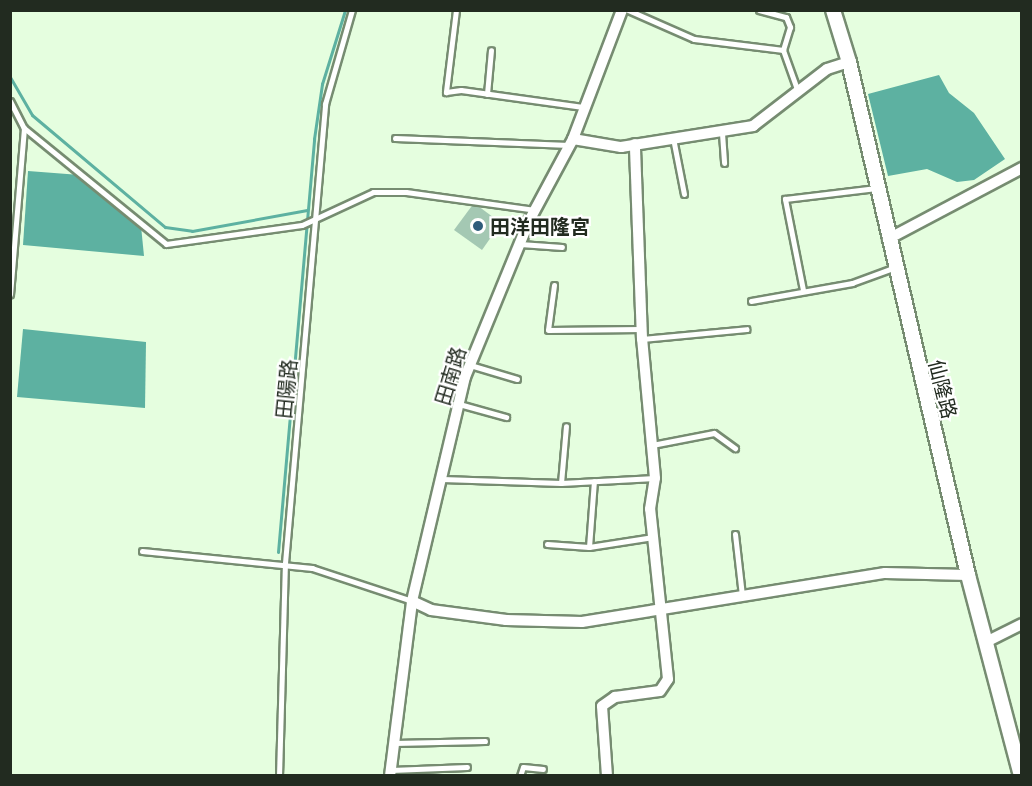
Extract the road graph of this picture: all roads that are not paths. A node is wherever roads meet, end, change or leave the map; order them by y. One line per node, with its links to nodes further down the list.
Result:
1 (352, 10): 25 (lane, 田陽路)
2 (456, 10): 11 (lane)
3 (622, 10): 13 (street, 田南路)
4 (628, 10): 8 (lane)
5 (759, 10): 8 (lane)
6 (833, 10): 9 (street, 仙隆路)
7 (491, 50): 11 (lane)
8 (783, 50): 10 (lane)
9 (849, 63): 10 (street); 22 (street, 仙隆路)
10 (798, 89): 15 (street)
11 (487, 94): 13 (lane)
12 (10, 101): 14 (lane)
13 (583, 107): 18 (street, 田南路)
14 (24, 128): 25 (lane); 32 (lane)
15 (722, 133): 16 (street); 20 (lane)
16 (672, 136): 19 (street); 23 (lane)
17 (395, 138): 18 (lane)
18 (571, 142): 19 (street); 24 (street, 田南路)
19 (635, 144): 35 (street)
20 (724, 163)
21 (1022, 168): 26 (street)
22 (876, 188): 26 (street, 仙隆路); 31 (lane)
23 (684, 194)
24 (535, 210): 25 (lane); 27 (street, 田南路)
25 (314, 219): 52 (lane, 田陽路)
26 (888, 239): 29 (street, 仙隆路)
27 (520, 244): 28 (lane); 36 (street, 田南路)
28 (562, 247)
29 (893, 268): 31 (lane); 53 (street, 仙隆路)
30 (554, 285): 35 (lane)
31 (804, 290): 33 (lane)
32 (10, 294)
33 (751, 301)
34 (747, 329): 35 (lane)
35 (642, 334): 41 (street)
36 (470, 365): 37 (lane); 38 (street, 田南路)
37 (517, 379)
38 (459, 404): 39 (lane); 44 (street, 田南路)
39 (506, 417)
40 (566, 426): 46 (lane)
41 (652, 445): 42 (lane); 43 (street)
42 (735, 448)
43 (655, 478): 45 (lane); 48 (street)
44 (442, 479): 46 (lane); 55 (street, 田南路)
45 (594, 481): 46 (lane); 50 (lane)
46 (561, 483)
47 (735, 534): 54 (lane)
48 (652, 537): 50 (lane); 56 (street)
49 (547, 544): 50 (lane)
50 (590, 547)
51 (142, 550): 52 (lane)
52 (285, 563): 55 (lane); 65 (lane, 田陽路)
53 (968, 575): 54 (street); 58 (street, 仙隆路)
54 (742, 595): 56 (street)
55 (412, 601): 56 (street); 60 (street, 田南路)
56 (664, 610): 67 (street)
57 (1022, 624): 58 (street)
58 (986, 642): 63 (street, 仙隆路)
59 (485, 741): 60 (lane)
60 (393, 743): 64 (street, 田南路)
61 (467, 767): 64 (lane)
62 (543, 769): 66 (lane)
63 (1018, 770)
64 (390, 773)
65 (279, 776)
66 (520, 776)
67 (607, 776)

